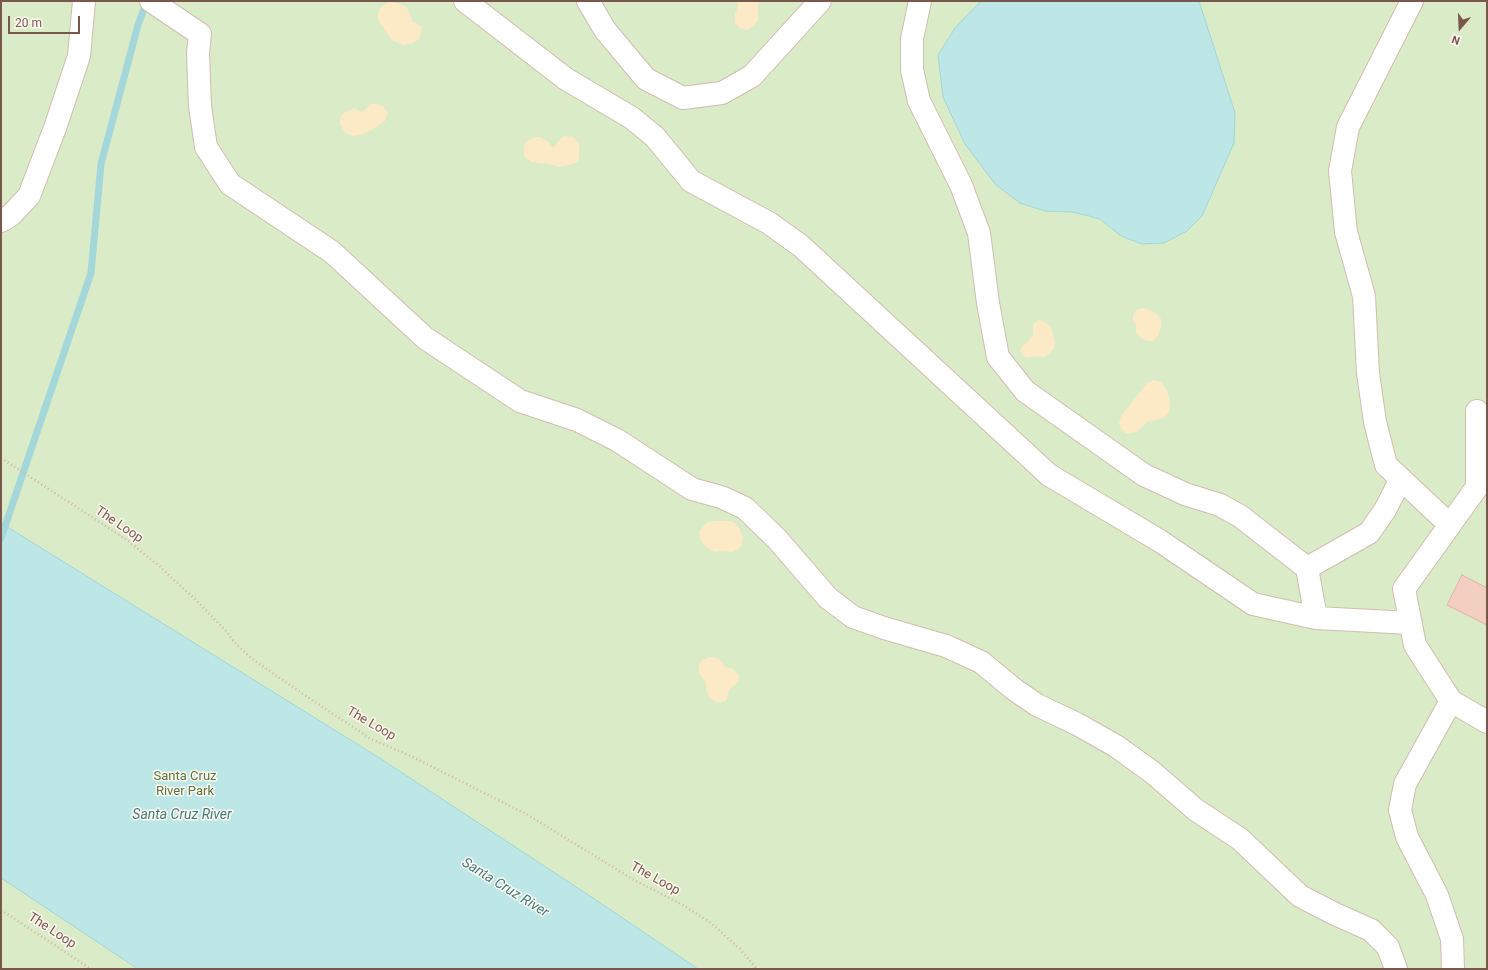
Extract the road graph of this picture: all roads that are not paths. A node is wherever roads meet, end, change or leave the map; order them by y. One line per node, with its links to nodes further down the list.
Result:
1 (84, 1): 8 (lane)
2 (151, 1): 17 (lane)
3 (465, 1): 13 (lane)
4 (588, 1): 5 (lane)
5 (820, 1)
6 (920, 1): 12 (lane)
7 (1412, 1): 10 (lane)
8 (1, 221)
9 (1477, 411): 11 (lane)
10 (1401, 479): 11 (lane); 12 (lane)
11 (1450, 524): 14 (lane)
12 (1307, 568): 13 (lane)
13 (1316, 618): 14 (lane)
14 (1411, 623): 15 (lane)
15 (1451, 701): 16 (lane); 18 (lane)
16 (1487, 722)
17 (1396, 969)
18 (1453, 969)

